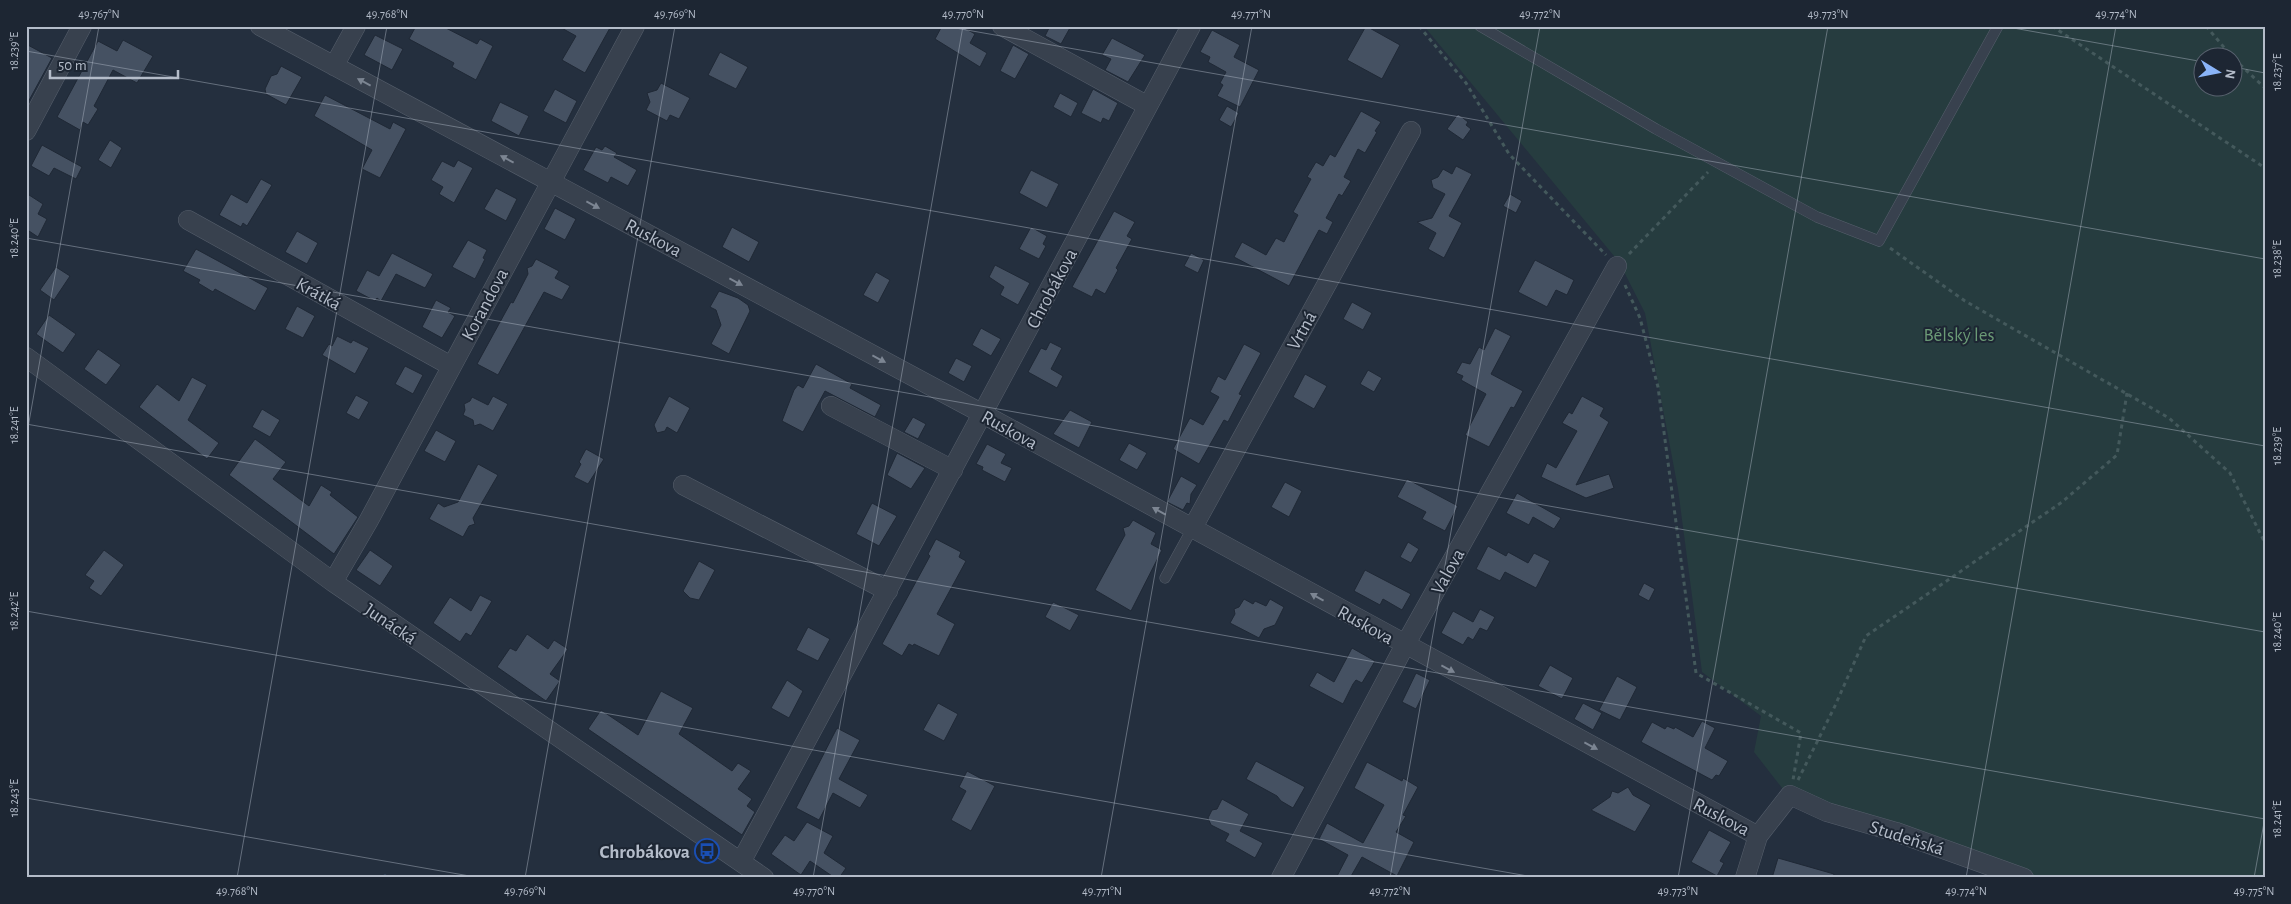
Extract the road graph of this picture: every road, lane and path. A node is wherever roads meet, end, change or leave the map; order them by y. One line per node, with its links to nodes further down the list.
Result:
1 (82, 26): 17 (street)
2 (260, 26): 13 (street, Ruskova)
3 (356, 26): 13 (street)
4 (635, 26): 21 (street, Korandova)
5 (1002, 26): 16 (street)
6 (1191, 26): 16 (street, Chrobákova)
7 (1419, 26): 24 (path)
8 (1480, 26): 19 (lane)
9 (1998, 26): 23 (lane)
10 (2052, 26): 20 (path)
11 (2206, 26): 12 (path)
12 (2225, 48)
13 (334, 66): 21 (street, Ruskova, one-way to 13)
14 (2244, 68): 15 (path)
15 (2265, 88)
16 (1148, 106): 29 (street, Chrobákova)
17 (26, 131)
18 (1410, 132): 32 (street, Vrtná)
19 (1718, 163): 23 (lane); 24 (path)
20 (2265, 168)
21 (550, 182): 26 (street, Korandova); 29 (street, Ruskova, one-way to 29)
22 (188, 220): 26 (street, Krátká)
23 (1879, 241): 27 (path)
24 (1617, 266): 37 (street, Valova); 38 (path)
25 (26, 357): 35 (street, Junácká)
26 (450, 366): 35 (street, Korandova)
27 (2127, 393): 33 (path); 38 (path)
28 (831, 406): 30 (street)
29 (983, 414): 30 (street, Chrobákova); 32 (street, Ruskova, one-way to 29)
30 (953, 470): 36 (street, Chrobákova)
31 (682, 485): 36 (street)
32 (1192, 529): 34 (lane); 37 (street, Ruskova, one-way to 32)
33 (2265, 543)
34 (1165, 578)
35 (333, 582): 40 (street, Junácká)
36 (888, 591): 40 (street, Chrobákova)
37 (1406, 646): 39 (street, Ruskova, one-way to 39); 42 (street, Valova)
38 (1790, 795): 39 (street); 44 (street, Studeňská)
39 (1758, 836): 43 (street)
40 (741, 862): 41 (street, Junácká)
41 (764, 878)
42 (1281, 878)
43 (1745, 878)
44 (2024, 878)

